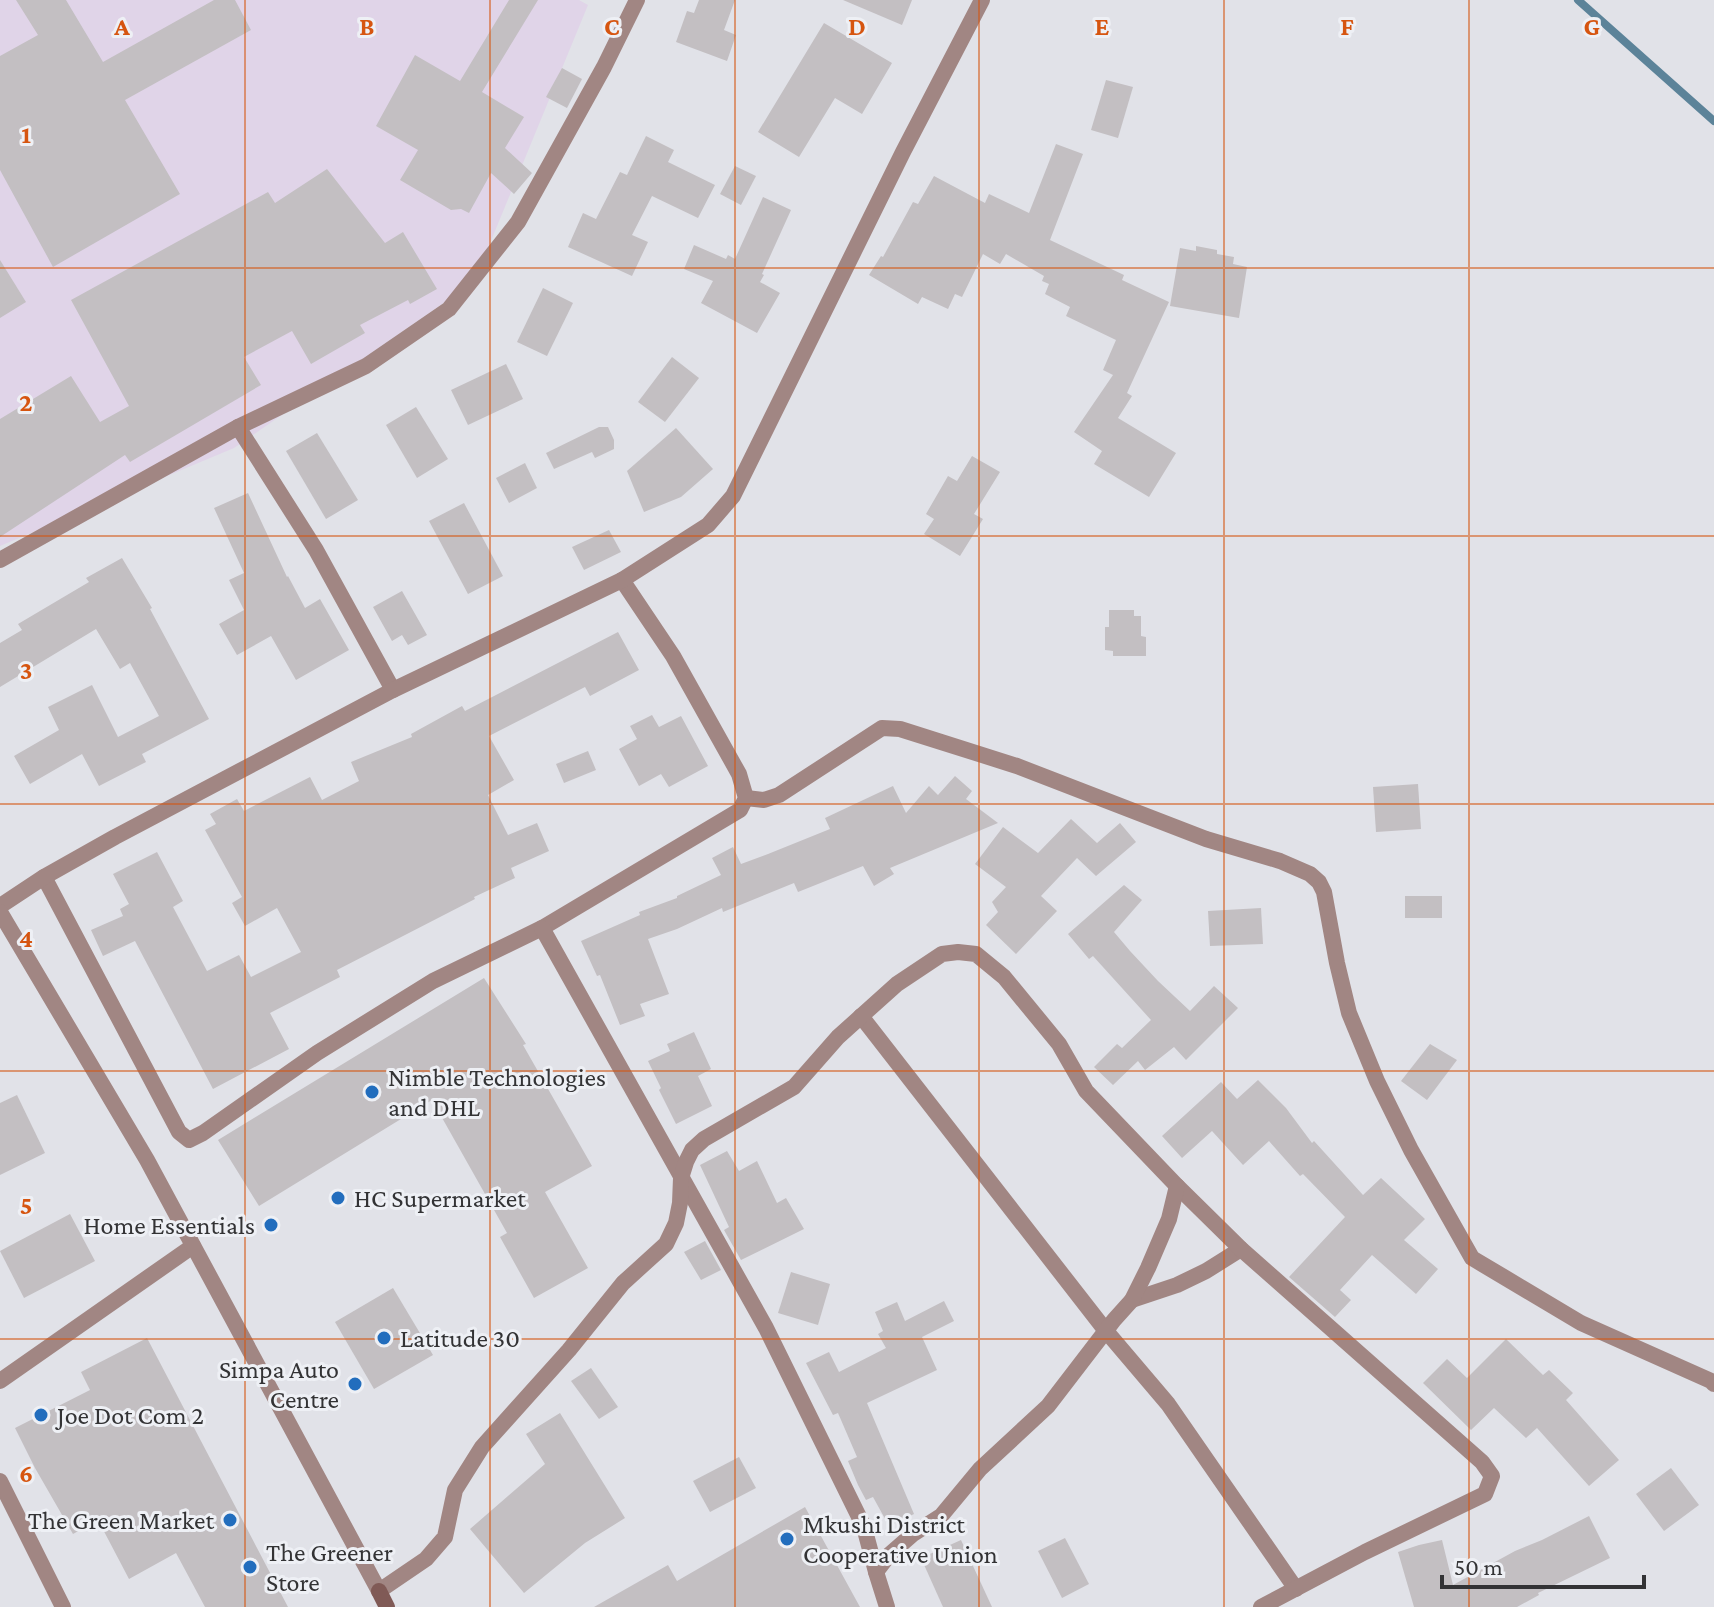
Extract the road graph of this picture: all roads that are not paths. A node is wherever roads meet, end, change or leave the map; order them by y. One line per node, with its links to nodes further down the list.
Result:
1 (637, 0): 3 (street)
2 (982, 0): 5 (street)
3 (238, 427): 4 (street); 6 (street)
4 (0, 560)
5 (622, 580): 6 (street); 7 (street)
6 (393, 690): 8 (street)
7 (746, 798): 11 (street); 20 (street)
8 (44, 877): 9 (street); 11 (street)
9 (0, 906)
10 (0, 912): 15 (street)
11 (542, 928): 13 (street)
12 (861, 1016): 13 (street); 14 (street); 18 (street)
13 (681, 1178): 22 (street); 24 (street)
14 (1177, 1186): 16 (street); 17 (street)
15 (193, 1246): 19 (street); 24 (street)
16 (1241, 1249): 17 (street); 23 (street)
17 (1132, 1300): 18 (street)
18 (1106, 1331): 22 (street); 23 (street)
19 (0, 1381)
20 (1714, 1384)
21 (0, 1481): 25 (street)
22 (876, 1572): 27 (street)
23 (1296, 1589): 28 (street)
24 (379, 1591): 26 (main road)
25 (63, 1607)
26 (387, 1607)
27 (887, 1607)
28 (1261, 1607)

